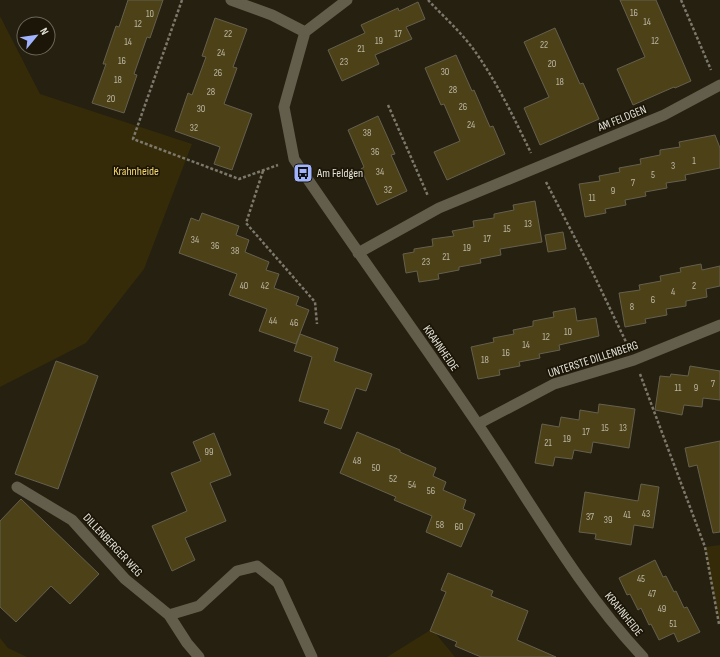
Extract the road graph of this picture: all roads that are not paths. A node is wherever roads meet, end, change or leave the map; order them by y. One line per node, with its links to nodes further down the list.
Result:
1 (231, 0): 3 (street)
2 (347, 0): 3 (street)
3 (305, 32): 5 (street, KRAHNHEIDE)
4 (719, 85): 5 (street, AM FELDGEN)
5 (358, 253): 7 (street, KRAHNHEIDE)
6 (720, 325): 7 (street, UNTERSTE DILLENBERG)
7 (478, 424): 12 (street, KRAHNHEIDE)
8 (17, 487): 9 (street, DILLENBERGER WEG)
9 (169, 615): 10 (street, DILLENBERGER WEG); 11 (street)
10 (199, 657)
11 (312, 657)
12 (644, 657)

